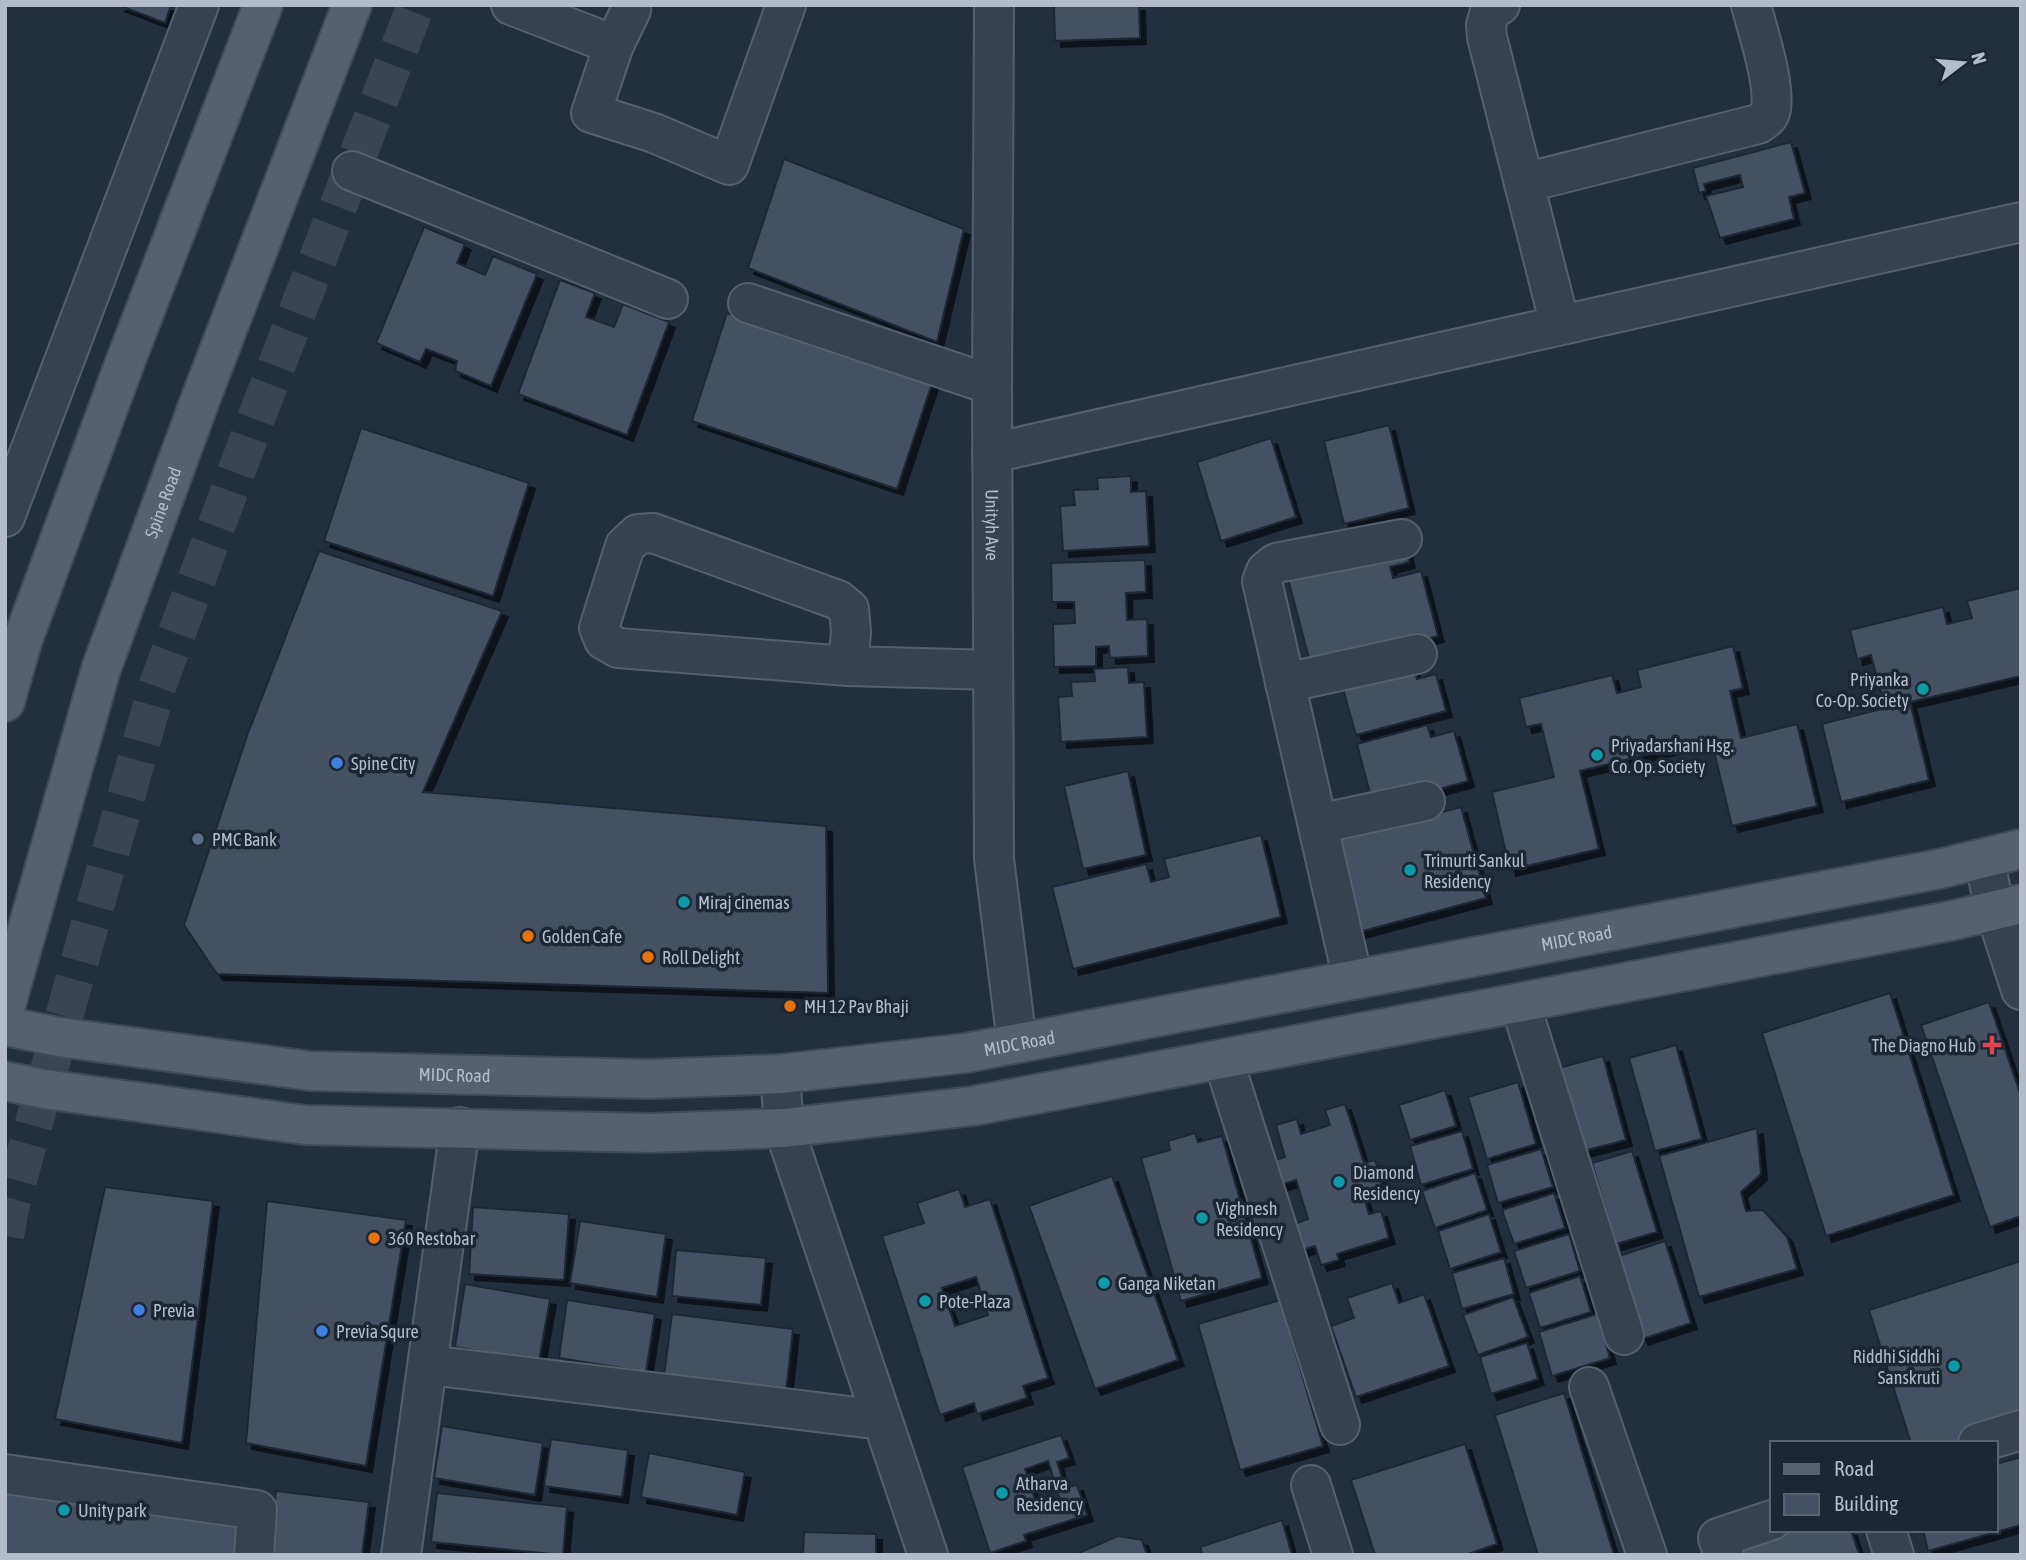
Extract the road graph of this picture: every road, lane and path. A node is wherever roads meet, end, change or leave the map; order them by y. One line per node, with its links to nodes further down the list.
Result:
1 (199, 5): 19 (street)
2 (263, 5): 25 (main road)
3 (352, 5): 34 (main road, Spine Road)
4 (511, 5): 10 (street)
5 (786, 5): 10 (street)
6 (994, 5): 17 (street, Unityh Ave)
7 (1500, 5): 12 (street)
8 (1751, 5): 12 (street)
9 (628, 7): 10 (street)
10 (614, 46)
11 (352, 171): 14 (street)
12 (1524, 183): 16 (street)
13 (2021, 222): 16 (street)
14 (668, 299)
15 (748, 303): 17 (street)
16 (1560, 326): 18 (street)
17 (992, 384): 18 (street, Unityh Ave)
18 (992, 453): 23 (street, Unityh Ave)
19 (5, 517)
20 (1402, 539): 24 (street)
21 (1417, 654): 24 (street)
22 (848, 666): 22 (street); 23 (street)
23 (993, 670): 36 (street, Unityh Ave)
24 (1285, 683): 27 (street)
25 (5, 702)
26 (1425, 801): 27 (street)
27 (1318, 824): 31 (street)
28 (2021, 849): 29 (main road, MIDC Road)
29 (1984, 858): 30 (street); 31 (main road, MIDC Road)
30 (2008, 907): 32 (street); 33 (main road)
31 (1353, 979): 36 (main road, MIDC Road)
32 (2021, 990)
33 (1520, 1003): 37 (main road); 42 (street)
34 (5, 1008)
35 (5, 1026): 38 (main road, MIDC Road)
36 (1017, 1043): 38 (main road, MIDC Road)
37 (1223, 1059): 41 (main road); 46 (street)
38 (780, 1074): 41 (street)
39 (5, 1081): 40 (main road)
40 (460, 1127): 41 (main road); 43 (street)
41 (784, 1128): 45 (street)
42 (1624, 1335)
43 (429, 1365): 45 (street); 54 (street)
44 (1589, 1387): 57 (street)
45 (882, 1420): 55 (street)
46 (1340, 1425)
47 (2021, 1430): 48 (street)
48 (1985, 1441)
49 (5, 1474): 53 (street)
50 (1311, 1485): 56 (street)
51 (1770, 1521): 58 (street)
52 (1887, 1532): 59 (street)
53 (254, 1555)
54 (401, 1555)
55 (928, 1555)
56 (1333, 1555)
57 (1647, 1555)
58 (1724, 1555)
59 (1894, 1555)

